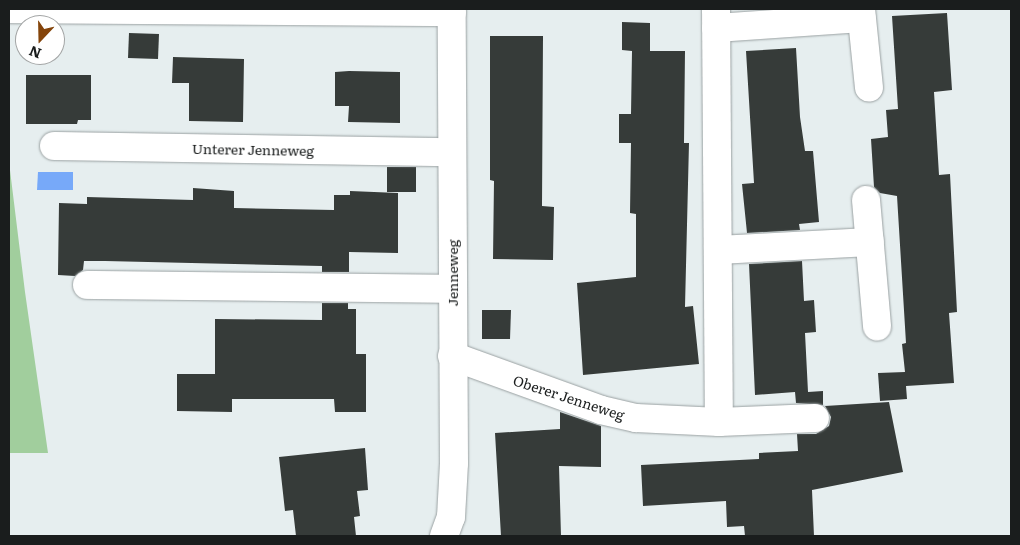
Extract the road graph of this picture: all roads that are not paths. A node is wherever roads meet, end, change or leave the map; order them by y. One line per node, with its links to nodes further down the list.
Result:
1 (10, 9): 2 (street)
2 (452, 11): 7 (street, Jenneweg)
3 (862, 13): 4 (street); 5 (street)
4 (716, 18): 10 (street)
5 (869, 88)
6 (54, 146): 7 (street, Unterer Jenneweg)
7 (452, 152): 12 (street, Jenneweg)
8 (866, 200): 9 (street)
9 (870, 242): 10 (street); 13 (street)
10 (718, 250): 16 (street)
11 (87, 285): 12 (street)
12 (452, 289): 14 (street, Jenneweg)
13 (877, 327)
14 (452, 356): 16 (street, Oberer Jenneweg); 17 (street, Jenneweg)
15 (814, 418): 16 (street, Oberer Jenneweg)
16 (719, 422)
17 (444, 536)

